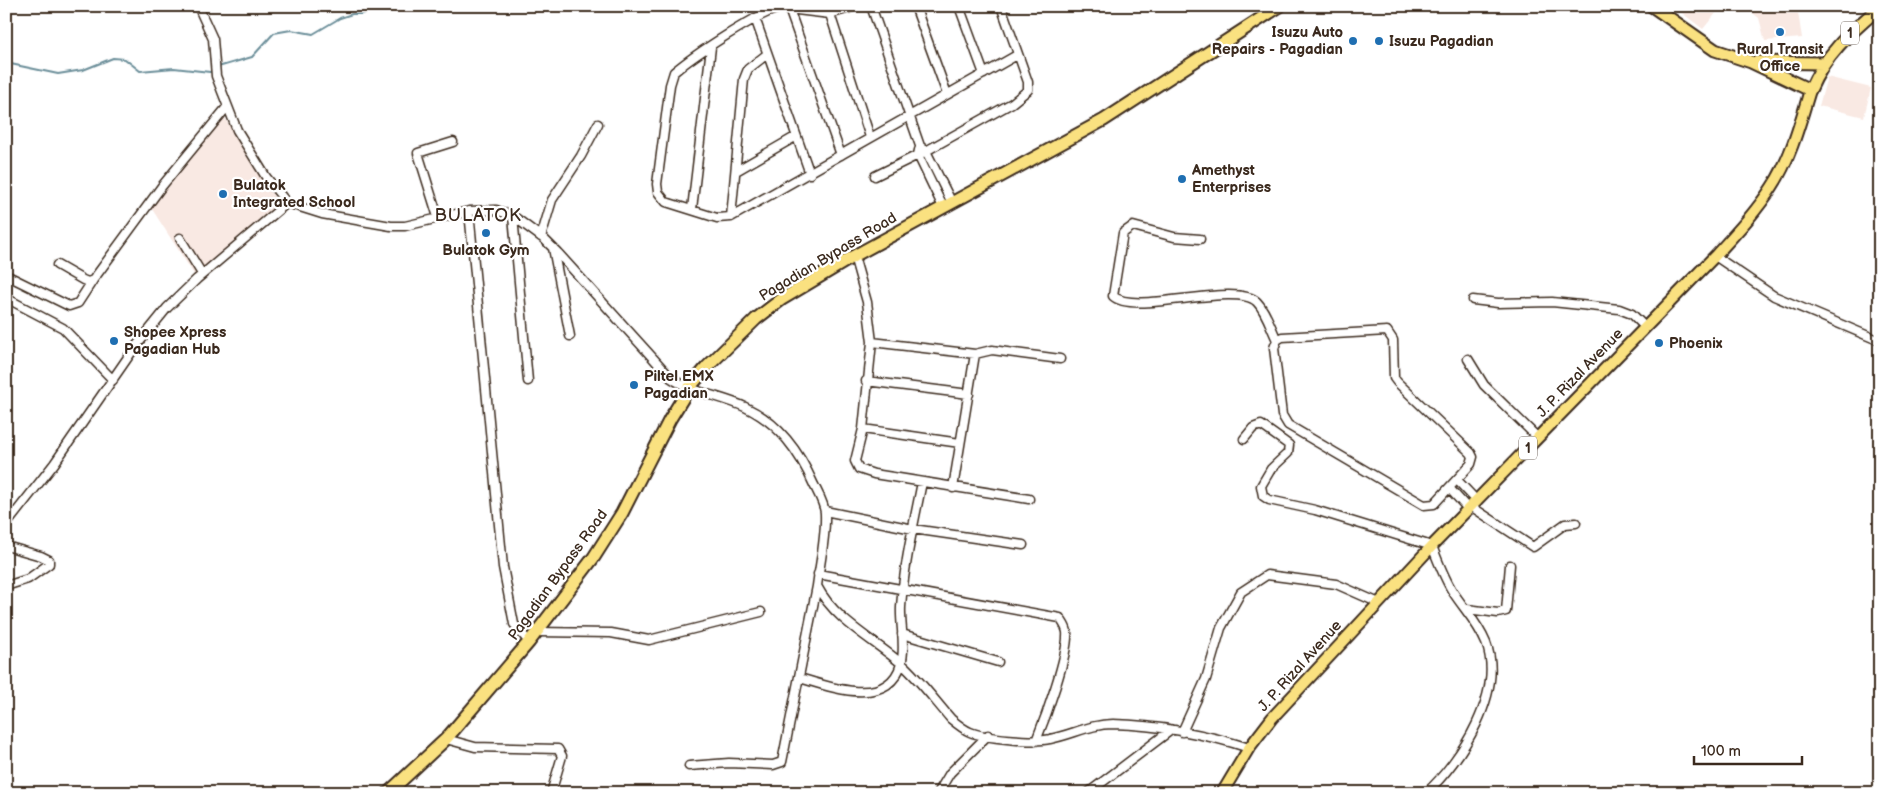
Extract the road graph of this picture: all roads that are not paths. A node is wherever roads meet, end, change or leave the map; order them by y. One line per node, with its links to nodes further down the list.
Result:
1 (198, 6): 21 (street)
2 (856, 6): 11 (street)
3 (871, 6): 22 (street)
4 (915, 6): 20 (street)
5 (959, 6): 18 (street)
6 (1001, 6): 15 (street)
7 (1280, 6): 34 (highway, Pagadian Bypass Road)
8 (1652, 6): 16 (highway)
9 (1880, 7): 17 (highway, 1)
10 (788, 9): 11 (street); 12 (street); 28 (street)
11 (830, 14): 25 (street)
12 (754, 18): 13 (street); 14 (street)
13 (711, 47): 35 (street); 35 (street)
14 (766, 55): 24 (street); 30 (street)
15 (1017, 55): 18 (street); 27 (street)
16 (1752, 62): 17 (highway); 19 (highway)
17 (1823, 62): 19 (highway, J. P. Rizal Avenue / 1)
18 (984, 74): 20 (street)
19 (1810, 90): 45 (main road, J. P. Rizal Avenue / 1)
20 (947, 94): 22 (street)
21 (227, 107): 33 (street); 49 (street)
22 (909, 114): 25 (street); 27 (street)
23 (598, 124): 40 (street)
24 (795, 136): 30 (street); 31 (street)
25 (870, 137): 28 (street)
26 (452, 142): 38 (street)
27 (923, 149): 29 (street); 34 (street)
28 (842, 155): 31 (street)
29 (918, 155): 32 (street); 34 (street)
30 (736, 171): 39 (street)
31 (810, 174): 39 (street)
32 (875, 176)
33 (287, 203): 38 (street); 47 (street)
34 (948, 205): 44 (highway, Pagadian Bypass Road)
35 (692, 209): 39 (street)
36 (469, 211): 37 (street); 38 (street); 92 (street)
37 (513, 216): 40 (street); 61 (street)
38 (438, 217)
39 (731, 217)
40 (541, 237): 43 (street)
41 (180, 238): 47 (street)
42 (1200, 239): 54 (street)
43 (553, 248): 53 (street); 63 (street)
44 (854, 256): 56 (street); 63 (highway, Pagadian Bypass Road)
45 (1715, 256): 52 (main road, J. P. Rizal Avenue / 1); 55 (street)
46 (57, 265): 49 (street)
47 (202, 274): 60 (street)
48 (6, 275): 49 (street)
49 (93, 280)
50 (6, 298): 60 (street)
51 (1473, 300): 52 (street)
52 (1646, 328): 66 (main road, J. P. Rizal Avenue / 1)
53 (570, 336)
54 (1277, 340): 69 (street); 72 (street)
55 (1880, 341)
56 (872, 342): 57 (street); 62 (street)
57 (975, 354): 58 (street); 64 (street)
58 (1060, 359)
59 (1468, 359): 66 (street)
60 (113, 380): 77 (street)
61 (528, 381)
62 (866, 381): 64 (street); 65 (street)
63 (689, 388): 75 (street); 90 (highway, Pagadian Bypass Road)
64 (969, 394): 68 (street)
65 (863, 429): 68 (street); 70 (street)
66 (1538, 438): 74 (main road, J. P. Rizal Avenue / 1)
67 (1244, 439): 81 (street)
68 (960, 443): 71 (street)
69 (1458, 480): 72 (street); 74 (street)
70 (922, 482): 71 (street); 78 (street)
71 (953, 488): 73 (street)
72 (1450, 489): 74 (street)
73 (1029, 499)
74 (1472, 506): 76 (street); 81 (main road, J. P. Rizal Avenue / 1)
75 (825, 511): 78 (street); 83 (street)
76 (1576, 523)
77 (6, 525)
78 (913, 529): 79 (street); 86 (street)
79 (1023, 545)
80 (6, 546): 84 (street)
81 (1432, 546): 87 (main road, J. P. Rizal Avenue / 1); 88 (street)
82 (1510, 565): 88 (street)
83 (818, 574): 85 (street); 86 (street)
84 (6, 586)
85 (817, 586): 94 (street); 95 (street)
86 (904, 588): 91 (street); 100 (street)
87 (1379, 603): 97 (street); 101 (main road, J. P. Rizal Avenue / 1)
88 (1467, 609): 108 (street)
89 (761, 612): 90 (street)
90 (536, 632): 92 (highway, Pagadian Bypass Road)
91 (902, 634): 93 (street); 94 (street)
92 (529, 642): 99 (highway, Pagadian Bypass Road)
93 (998, 662)
94 (901, 664): 95 (street); 98 (street)
95 (800, 678): 102 (street)
96 (1170, 730): 97 (street); 100 (street); 106 (street)
97 (1182, 732): 101 (street)
98 (988, 735): 100 (street); 105 (street)
99 (446, 739): 103 (highway, Pagadian Bypass Road); 104 (street)
100 (1036, 741)
101 (1249, 748): 107 (main road, J. P. Rizal Avenue / 1)
102 (689, 766)
103 (388, 793)
104 (551, 793)
105 (938, 793)
106 (1088, 793)
107 (1222, 793)
108 (1426, 793)

